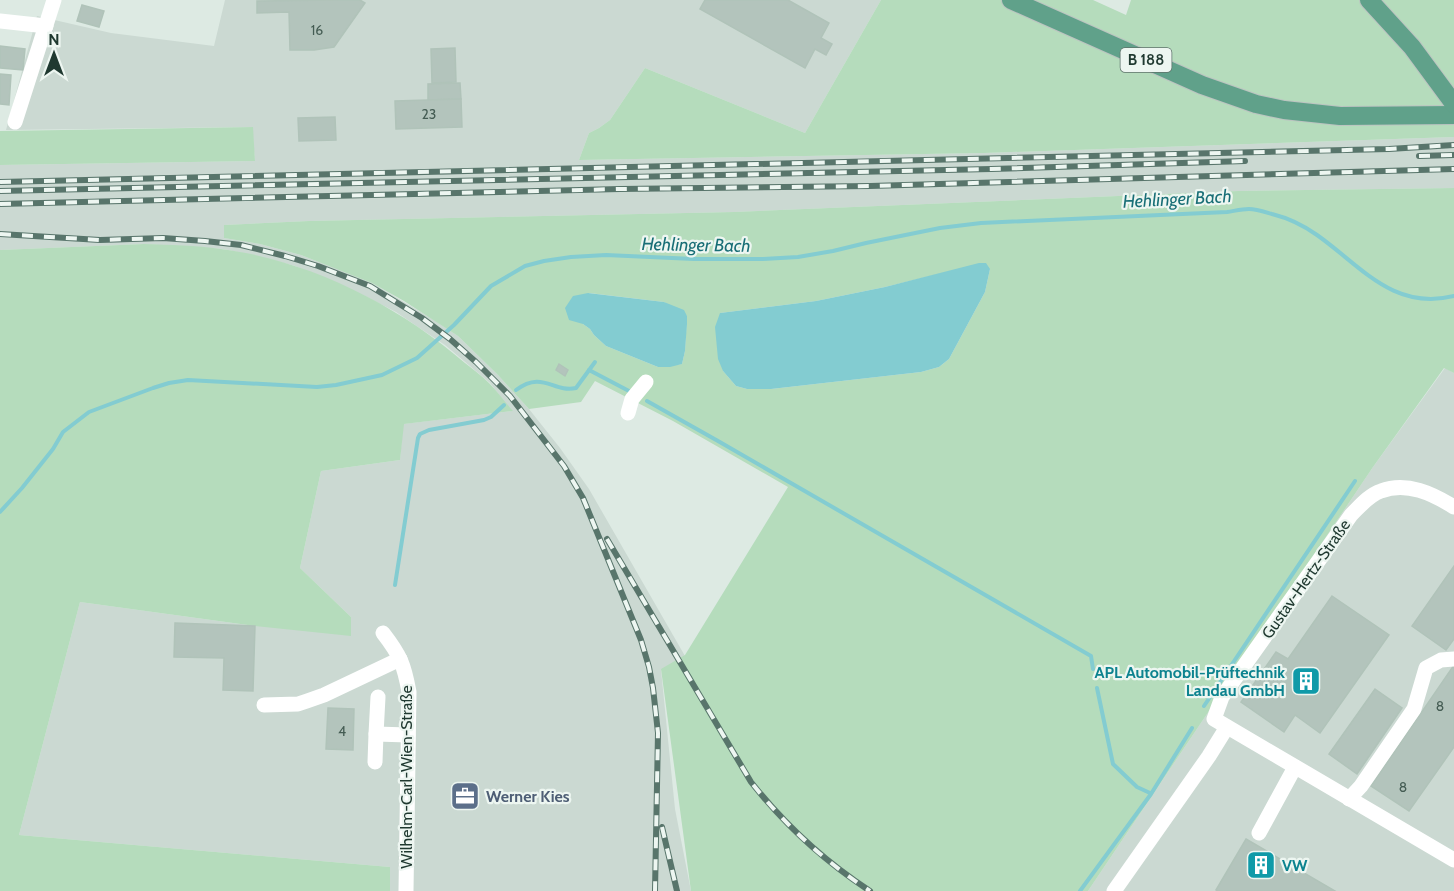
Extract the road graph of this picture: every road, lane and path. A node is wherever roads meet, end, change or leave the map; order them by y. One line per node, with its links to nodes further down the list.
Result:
1 (54, 0): 5 (street)
2 (1011, 0): 7 (main road, B 188)
3 (1369, 0): 6 (main road)
4 (0, 21): 5 (street)
5 (46, 26): 8 (street)
6 (1454, 104)
7 (1454, 115)
8 (15, 122)
9 (646, 382): 10 (street)
10 (628, 413)
11 (1454, 507): 17 (street, Gustav-Hertz-Straße)
12 (383, 633): 14 (street, Wilhelm-Carl-Wien-Straße)
13 (1454, 659): 22 (street)
14 (400, 660): 16 (street); 19 (street, Wilhelm-Carl-Wien-Straße)
15 (378, 697): 18 (street)
16 (264, 705)
17 (1227, 727): 21 (street); 26 (street)
18 (376, 734): 19 (street); 20 (street)
19 (408, 735): 25 (street, Wilhelm-Carl-Wien-Straße)
20 (375, 762)
21 (1295, 767): 22 (street); 23 (street)
22 (1349, 799): 24 (street)
23 (1259, 833)
24 (1454, 860)
25 (406, 891)
26 (1114, 891)

